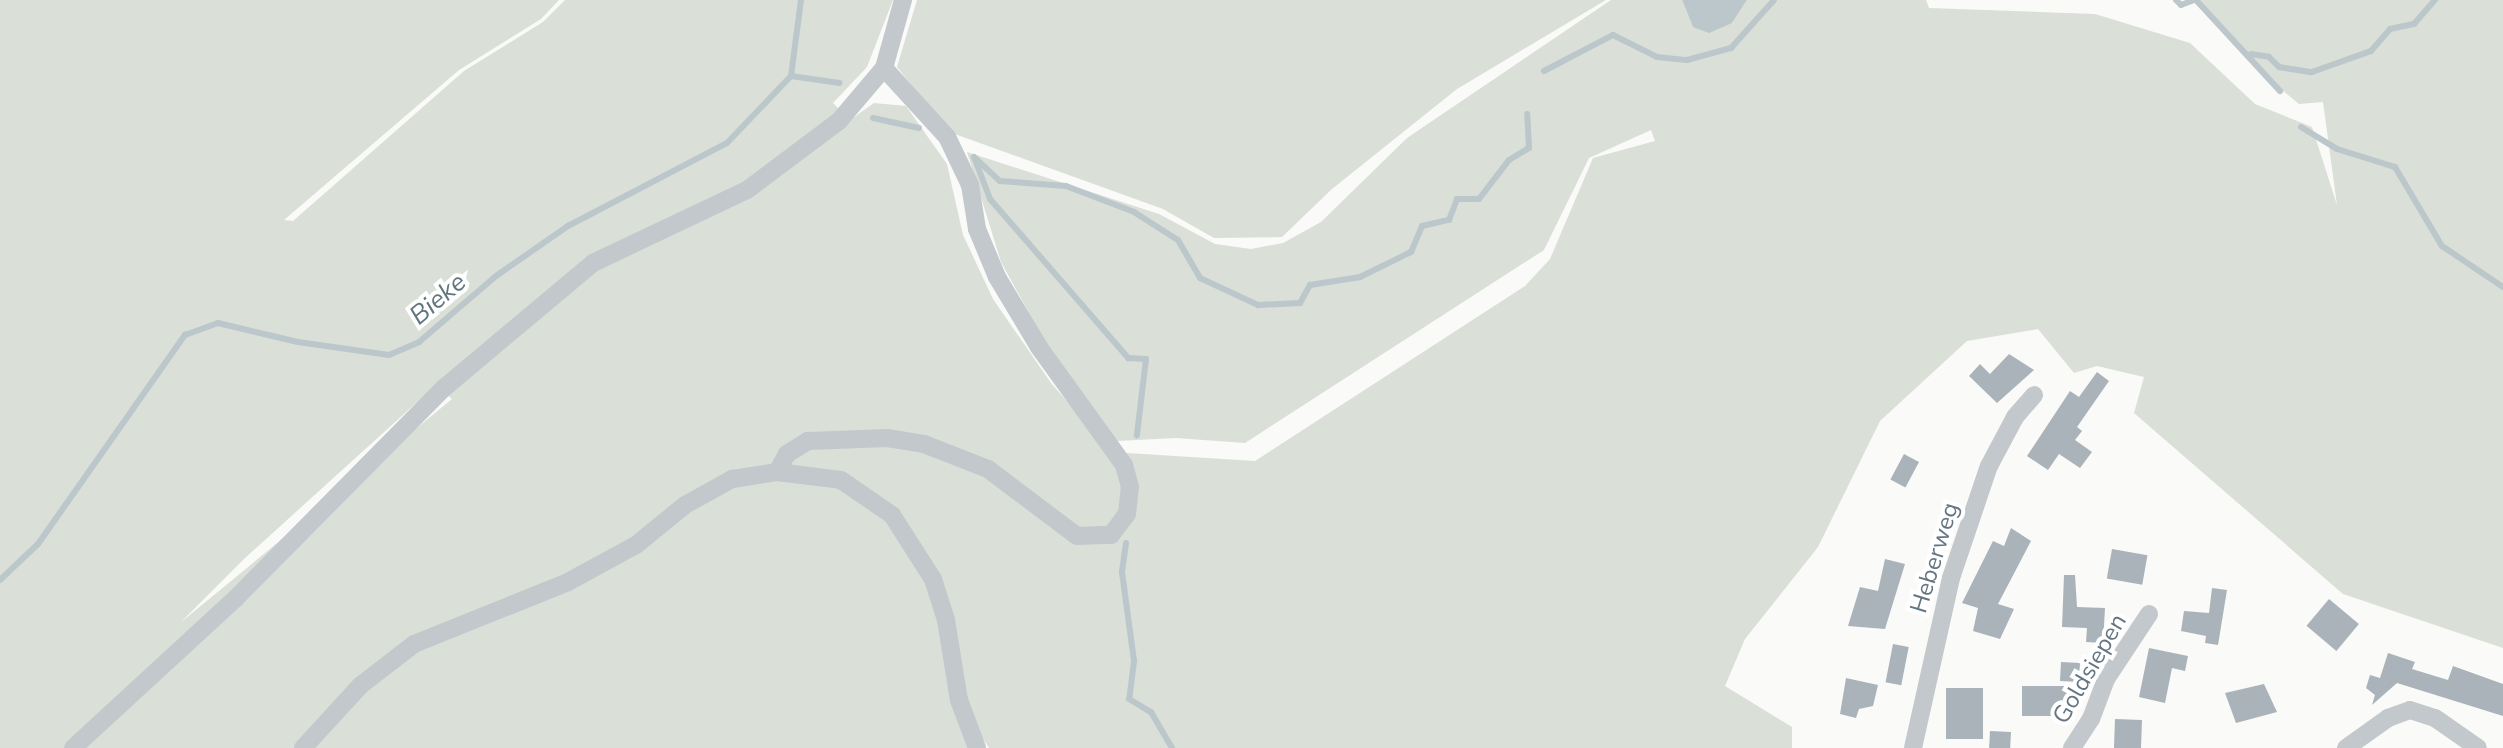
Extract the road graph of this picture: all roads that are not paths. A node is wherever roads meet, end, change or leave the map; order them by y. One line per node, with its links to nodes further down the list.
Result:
1 (903, 0): 2 (street)
2 (884, 68): 4 (street); 6 (street)
3 (2034, 395): 9 (street, Heberweg)
4 (777, 472): 7 (street); 8 (street)
5 (2149, 614): 10 (street, Goldsiepen)
6 (73, 748)
7 (303, 748)
8 (977, 748)
9 (1913, 748)
10 (2072, 748)
11 (2346, 748): 12 (street)
12 (2478, 748)

